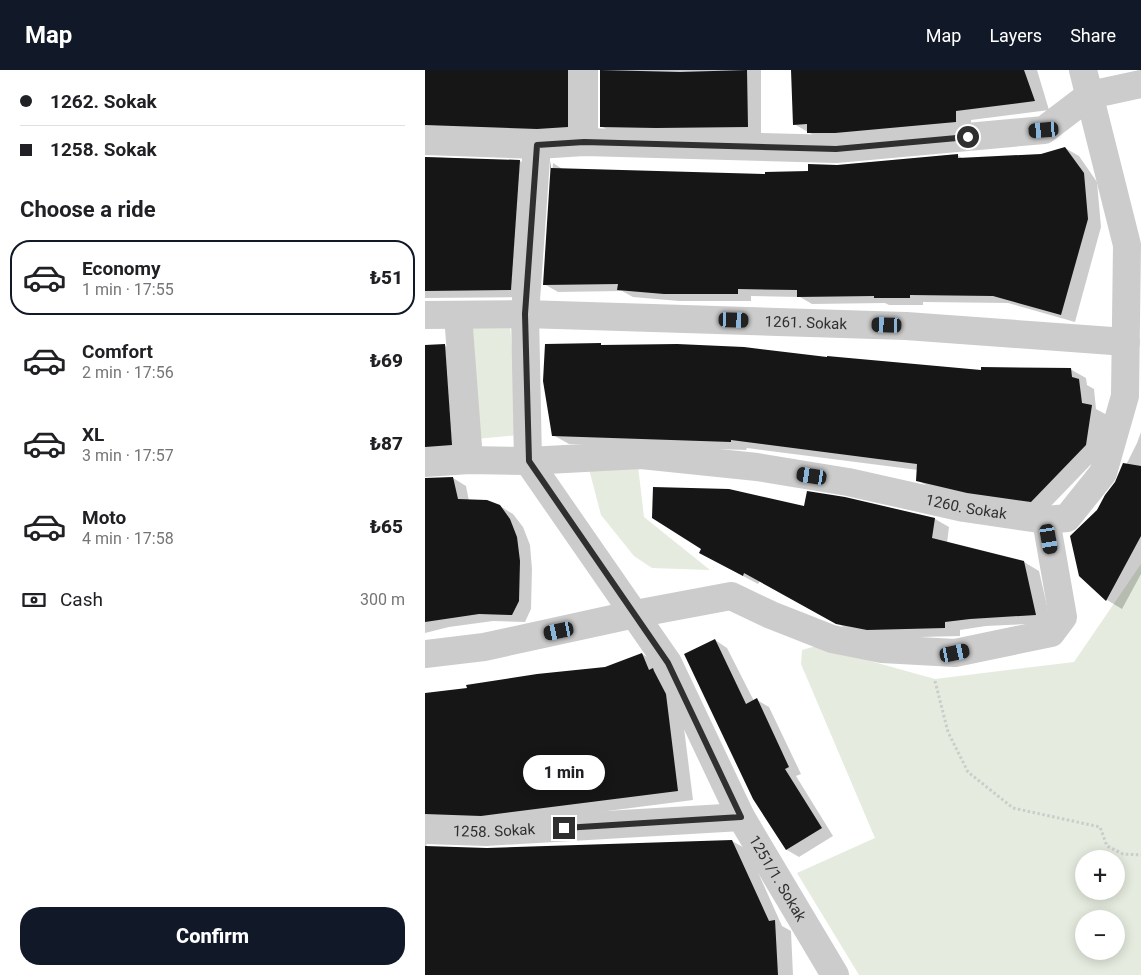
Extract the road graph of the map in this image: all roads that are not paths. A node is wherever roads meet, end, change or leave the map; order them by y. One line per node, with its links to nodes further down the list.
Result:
1 (584, 70): 5 (street)
2 (1086, 82): 3 (street); 5 (street); 10 (street, 1260. Sokak)
3 (1141, 84)
4 (425, 141): 6 (street)
5 (584, 142): 6 (street)
6 (537, 145): 7 (street)
7 (525, 314): 9 (street, 1261. Sokak); 10 (street, 1261. Sokak); 12 (street)
8 (425, 315): 9 (street, 1261. Sokak)
9 (458, 315): 11 (street)
10 (1126, 342): 14 (street, 1260. Sokak)
11 (469, 460): 12 (street, 1260. Sokak); 13 (street, 1260. Sokak)
12 (529, 461): 14 (street, 1260. Sokak); 15 (street, 1251/1. Sokak)
13 (425, 463)
14 (1045, 520): 15 (street)
15 (635, 614): 16 (street); 17 (street, 1251/1. Sokak)
16 (425, 654)
17 (741, 817): 18 (street, 1258. Sokak); 19 (street, 1251/1. Sokak)
18 (425, 830)
19 (835, 975)

